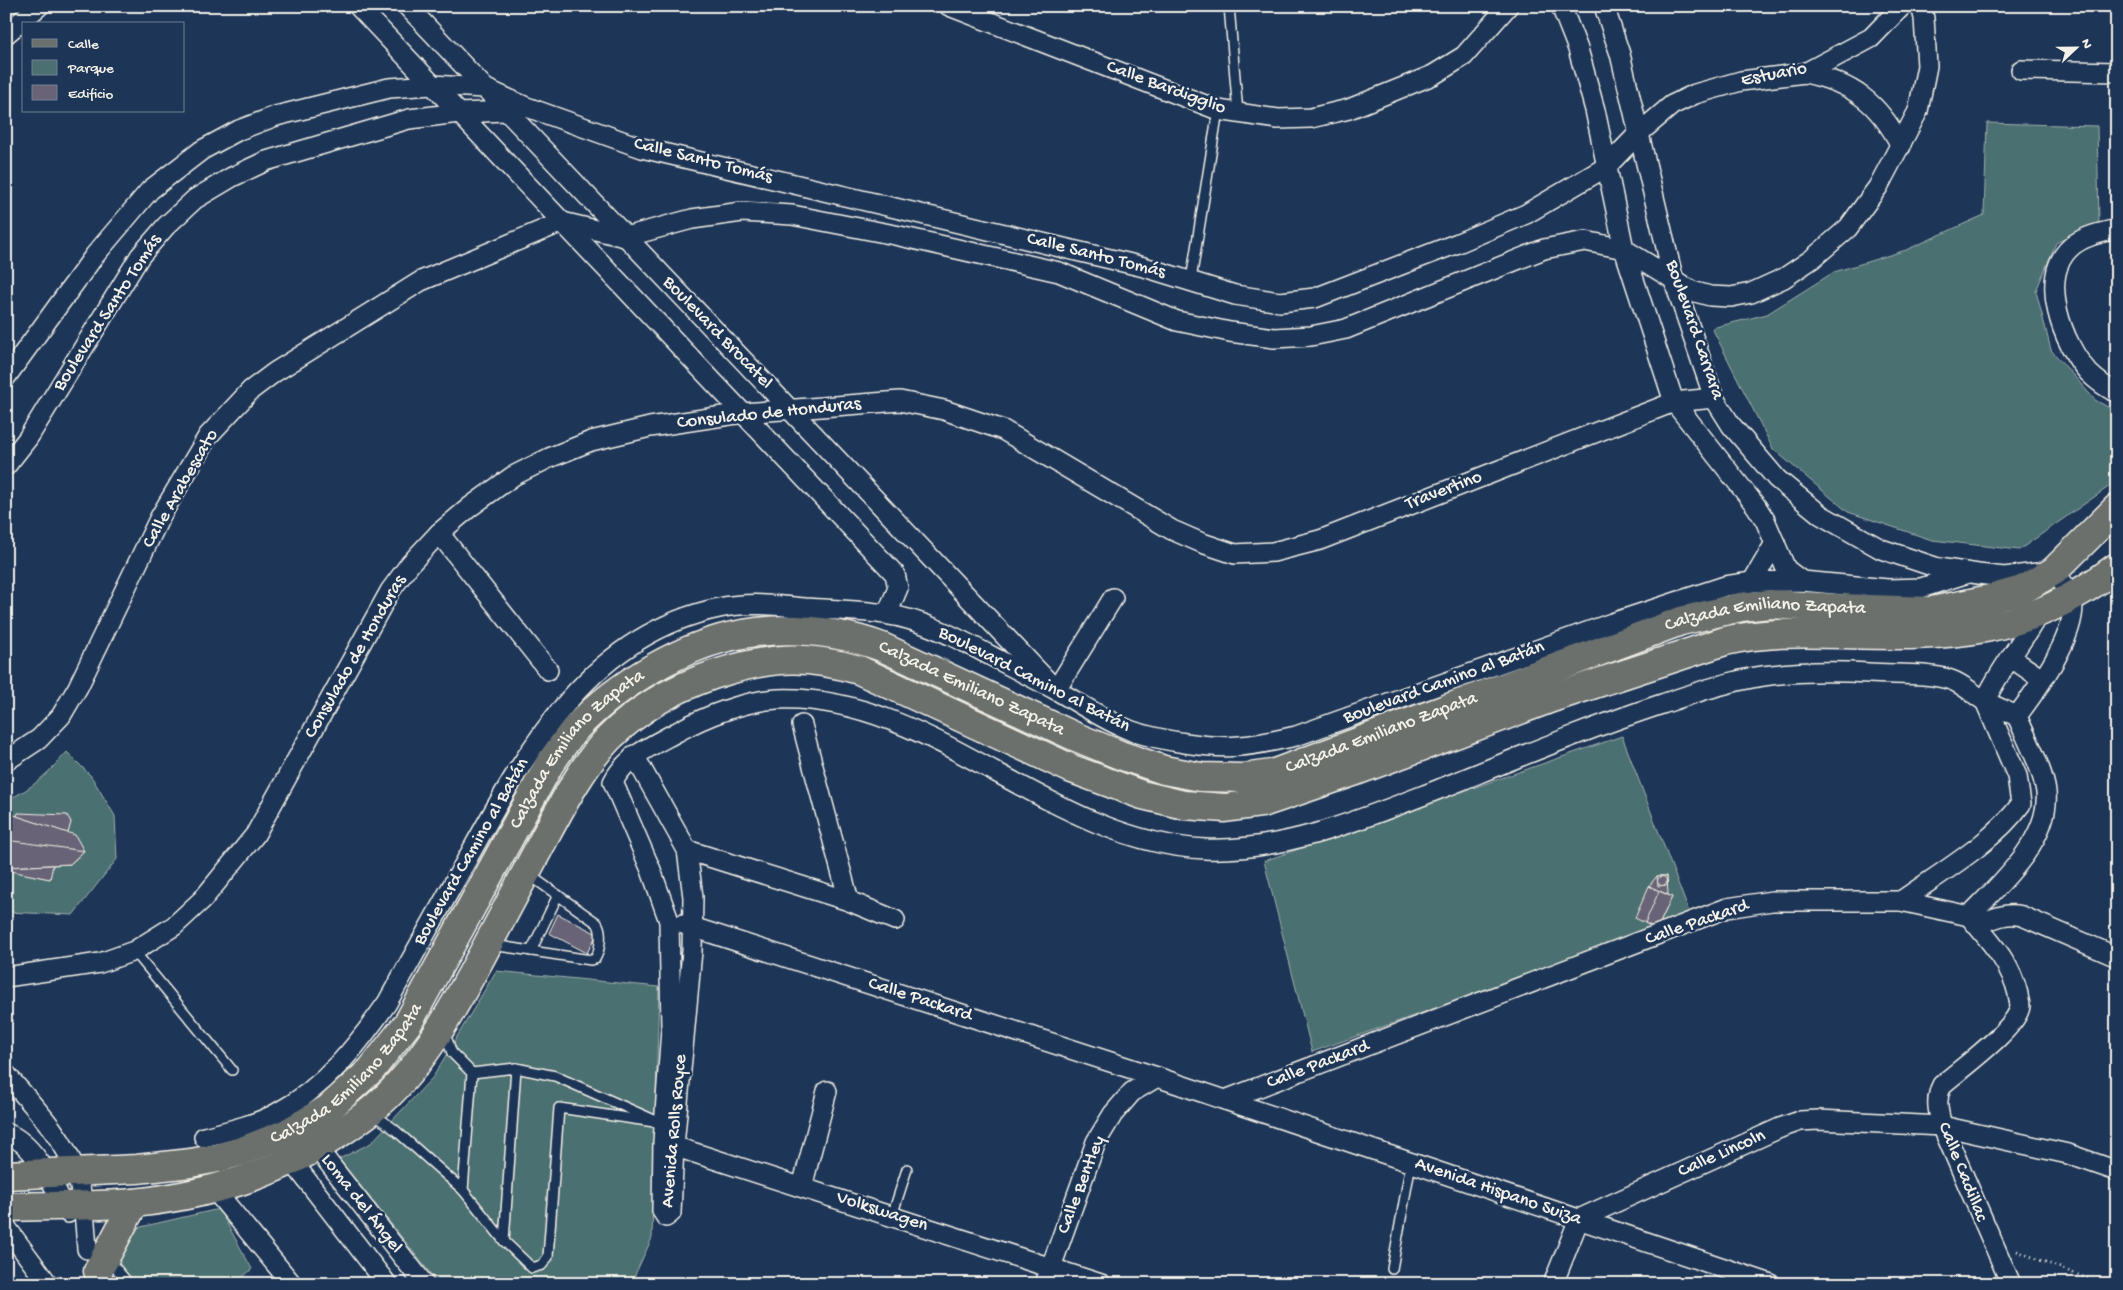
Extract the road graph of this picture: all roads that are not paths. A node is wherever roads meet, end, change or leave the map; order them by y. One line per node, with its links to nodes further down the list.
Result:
1 (39, 6): 11 (street)
2 (358, 6): 15 (street, Boulevard Brocatel)
3 (407, 6): 16 (street, Boulevard Brocatel)
4 (949, 6): 18 (street, Calle Bardigglio)
5 (1229, 6): 21 (lane)
6 (1508, 6): 21 (street, Calle Bardigglio)
7 (1561, 6): 24 (street, Boulevard Carrara)
8 (1604, 6): 22 (street, Boulevard Carrara)
9 (1902, 6): 14 (street, Estuario)
10 (1921, 6): 23 (street, Calle Santo Tomás)
11 (6, 34)
12 (2022, 70): 13 (street)
13 (2117, 72)
14 (1805, 73): 22 (street, Estuario); 23 (street)
15 (432, 84): 16 (street, Boulevard Santo Tomás); 20 (street, Boulevard Brocatel); 31 (street, Boulevard Santo Tomás)
16 (484, 88): 17 (street, Calle Santo Tomás); 19 (street, Boulevard Brocatel)
17 (524, 106): 19 (street); 29 (street, Calle Santo Tomás)
18 (1218, 110): 21 (street, Calle Bardigglio); 29 (lane)
19 (506, 111): 20 (street, Boulevard Santo Tomás); 27 (street, Boulevard Brocatel)
20 (459, 113): 25 (street, Boulevard Brocatel); 37 (street, Boulevard Santo Tomás)
21 (1238, 113)
22 (1639, 133): 24 (street, Calle Santo Tomás); 30 (street, Boulevard Carrara)
23 (1901, 146): 30 (street, Calle Santo Tomás)
24 (1606, 167): 28 (street, Boulevard Carrara); 29 (street, Calle Santo Tomás)
25 (562, 222): 27 (street, Calle Santo Tomás); 36 (street, Boulevard Brocatel); 60 (street, Calle Arabescato)
26 (2117, 229): 32 (street)
27 (625, 237): 28 (street, Calle Santo Tomás); 35 (street, Boulevard Brocatel)
28 (1624, 249): 30 (street, Calle Santo Tomás); 34 (street, Boulevard Carrara)
29 (1192, 280)
30 (1674, 281): 33 (street, Boulevard Carrara)
31 (6, 377)
32 (2117, 393)
33 (1714, 398): 34 (street, Travertino); 44 (street, Boulevard Carrara)
34 (1674, 402): 39 (street, Travertino); 41 (street, Boulevard Carrara)
35 (790, 411): 36 (street, Consulado de Honduras); 39 (street, Consulado de Honduras); 55 (street, Boulevard Brocatel)
36 (743, 413): 40 (street, Consulado de Honduras); 51 (street, Boulevard Brocatel)
37 (6, 466)
38 (2117, 508): 43 (main road, Calzada Emiliano Zapata)
39 (1172, 530)
40 (439, 533): 53 (street); 73 (street, Consulado de Honduras)
41 (1775, 543): 45 (street, Boulevard Carrara); 46 (street)
42 (2117, 567): 48 (main road, Calzada Emiliano Zapata)
43 (2054, 571): 47 (main road, Calzada Emiliano Zapata); 48 (street)
44 (1968, 573): 45 (street, Boulevard Camino al Batán); 47 (street, Boulevard Carrara)
45 (1802, 581): 46 (street, Boulevard Camino al Batán)
46 (1752, 582): 55 (street, Boulevard Camino al Batán)
47 (2013, 583): 50 (street); 95 (main road, Calzada Emiliano Zapata)
48 (2072, 597): 50 (main road, Calzada Emiliano Zapata); 54 (street)
49 (1113, 598): 55 (street)
50 (2039, 613): 52 (street); 64 (main road, Calzada Emiliano Zapata)
51 (887, 614): 55 (street, Boulevard Camino al Batán); 88 (street, Boulevard Camino al Batán)
52 (2011, 658): 54 (street); 56 (street)
53 (548, 670)
54 (2042, 679): 57 (street)
55 (1056, 690)
56 (1985, 701): 57 (street); 59 (street); 61 (street)
57 (2017, 716): 62 (street)
58 (802, 724): 66 (street)
59 (634, 755): 63 (street); 69 (street, Avenida Rolls Royce)
60 (6, 761)
61 (2021, 804): 62 (street); 67 (street)
62 (2045, 810): 70 (street)
63 (687, 850): 66 (street); 71 (street, Avenida Rolls Royce)
64 (526, 872): 65 (lane); 72 (main road, Calzada Emiliano Zapata)
65 (558, 895): 74 (lane); 74 (lane)
66 (849, 901): 68 (street)
67 (1902, 901): 70 (street, Calle Packard); 84 (street, Calle Packard)
68 (895, 920)
69 (669, 921): 71 (street, Calle Packard); 89 (street, Avenida Rolls Royce)
70 (1973, 921): 75 (street); 86 (street, Calle Cadillac)
71 (693, 926): 82 (street, Calle Packard); 89 (street, Avenida Rolls Royce)
72 (487, 945): 74 (lane); 77 (main road, Calzada Emiliano Zapata)
73 (134, 951): 76 (street, Consulado de Honduras); 79 (lane)
74 (531, 951)
75 (2117, 957)
76 (6, 977)
77 (442, 1026): 80 (lane); 85 (main road, Calzada Emiliano Zapata)
78 (516, 1068): 80 (lane); 109 (lane); 109 (lane)
79 (232, 1070)
80 (472, 1073): 101 (lane)
81 (6, 1074): 95 (street)
82 (1157, 1077): 84 (street, Calle Packard); 112 (street, Calle Bentley)
83 (827, 1091): 99 (street)
84 (1225, 1100): 92 (street, Avenida Hispano Suiza)
85 (369, 1112): 90 (main road, Calzada Emiliano Zapata); 101 (lane)
86 (1942, 1126): 94 (street, Calle Lincoln); 107 (street, Calle Lincoln); 121 (street, Calle Cadillac)
87 (6, 1133): 96 (street)
88 (204, 1137)
89 (668, 1144): 99 (street, Volkswagen)
90 (317, 1148): 91 (main road, Calzada Emiliano Zapata); 98 (street, Loma del Ángel)
91 (292, 1161): 100 (main road, Calzada Emiliano Zapata); 102 (street, Loma del Ángel)
92 (1411, 1162): 107 (street, Avenida Hispano Suiza); 111 (lane)
93 (907, 1169): 106 (lane)
94 (2117, 1171)
95 (76, 1172): 96 (main road, Calzada Emiliano Zapata); 104 (street)
96 (45, 1173): 97 (main road, Calzada Emiliano Zapata); 104 (street)
97 (6, 1175)
98 (341, 1178): 102 (street); 117 (street, Loma del Ángel)
99 (802, 1187): 106 (street, Volkswagen)
100 (214, 1189): 103 (main road, Calzada Emiliano Zapata); 115 (street)
101 (463, 1190): 109 (lane)
102 (319, 1196): 116 (street, Loma del Ángel)
103 (134, 1203): 104 (main road, Calzada Emiliano Zapata); 110 (main road)
104 (74, 1204): 105 (main road, Calzada Emiliano Zapata); 110 (street)
105 (6, 1207)
106 (892, 1216): 112 (street, Volkswagen)
107 (1579, 1219): 119 (street); 120 (street, Avenida Hispano Suiza)
108 (6, 1227): 113 (street)
109 (504, 1241)
110 (99, 1265): 114 (lane)
111 (1392, 1269)
112 (1048, 1275): 118 (street, Volkswagen)
113 (48, 1284)
114 (129, 1284)
115 (292, 1284)
116 (388, 1284)
117 (424, 1284)
118 (1101, 1284)
119 (1553, 1284)
120 (1771, 1284)
121 (2011, 1284)

